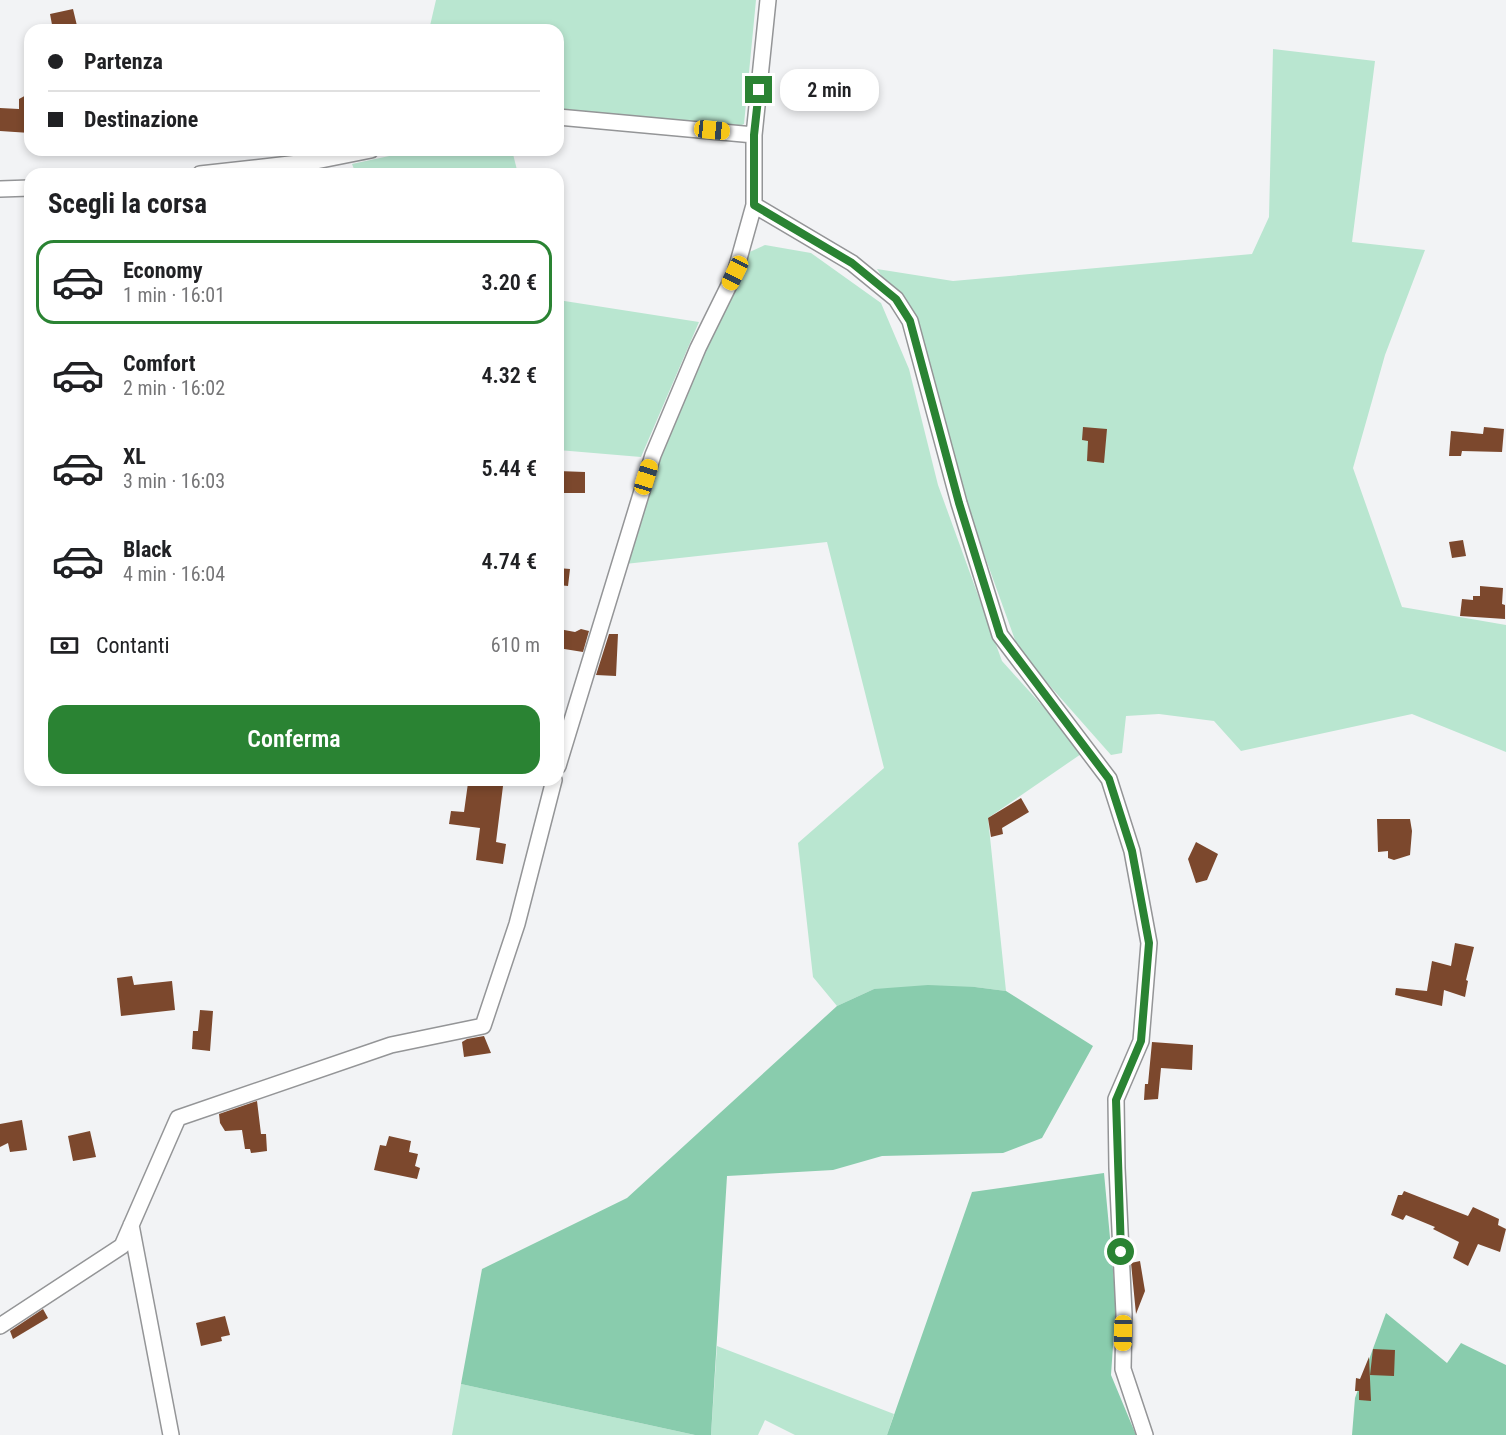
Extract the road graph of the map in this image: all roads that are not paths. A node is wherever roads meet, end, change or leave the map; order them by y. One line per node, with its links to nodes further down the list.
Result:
1 (768, 0): 3 (street)
2 (564, 118): 3 (street)
3 (754, 135): 8 (street)
4 (341, 156): 5 (street)
5 (254, 168)
6 (24, 188): 7 (street)
7 (0, 189)
8 (754, 205): 9 (street); 14 (street)
9 (564, 746)
10 (552, 786): 11 (street)
11 (131, 1225): 12 (street); 13 (street)
12 (0, 1326)
13 (171, 1435)
14 (1145, 1435)

